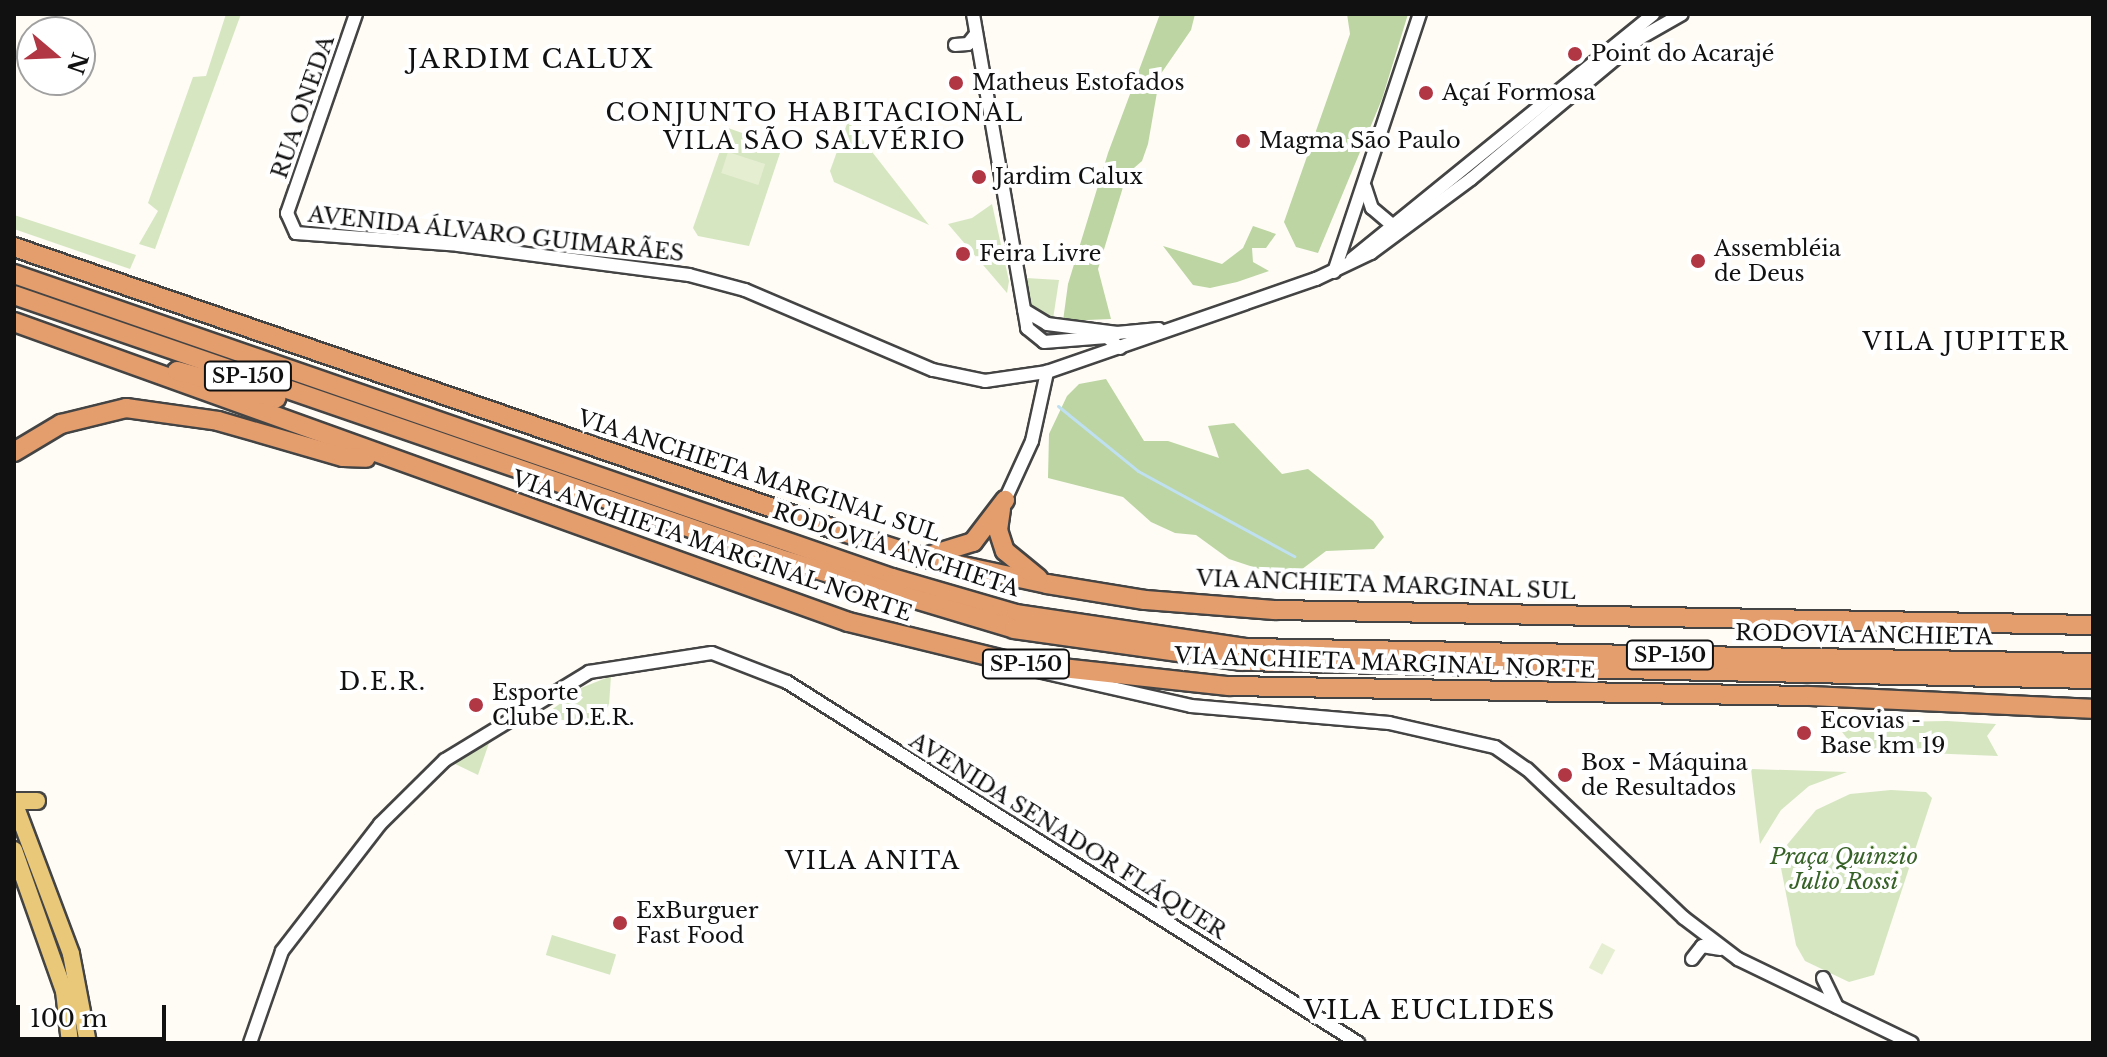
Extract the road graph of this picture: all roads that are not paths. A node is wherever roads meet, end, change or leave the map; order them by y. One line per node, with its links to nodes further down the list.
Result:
1 (356, 14): 9 (street, RUA ONEDA)
2 (973, 14): 6 (street)
3 (1420, 14): 8 (street)
4 (1653, 14): 10 (street, AVENIDA ÁLVARO GUIMARÃES)
5 (1682, 14): 10 (street, AVENIDA ÁLVARO GUIMARÃES)
6 (976, 34): 7 (street); 15 (street)
7 (955, 45)
8 (1365, 187): 10 (street); 12 (street)
9 (287, 213): 20 (street, AVENIDA ÁLVARO GUIMARÃES)
10 (1395, 228): 12 (street, AVENIDA ÁLVARO GUIMARÃES)
11 (15, 247): 25 (highway, VIA ANCHIETA MARGINAL SUL / SP-150)
12 (1334, 272): 17 (street, AVENIDA ÁLVARO GUIMARÃES)
13 (14, 274): 29 (highway, RODOVIA ANCHIETA / SP-150)
14 (14, 295): 22 (highway, RODOVIA ANCHIETA / SP-150)
15 (1023, 309): 17 (street); 19 (street)
16 (14, 322): 18 (highway, VIA ANCHIETA MARGINAL NORTE / SP-150)
17 (1182, 326): 19 (street, AVENIDA ÁLVARO GUIMARÃES)
18 (66, 341): 22 (highway); 23 (highway, VIA ANCHIETA MARGINAL NORTE / SP-150)
19 (1120, 348): 20 (street, AVENIDA ÁLVARO GUIMARÃES)
20 (1047, 372): 24 (street)
21 (14, 452): 23 (highway)
22 (482, 456): 30 (highway, RODOVIA ANCHIETA / SP-150)
23 (390, 460): 28 (highway, VIA ANCHIETA MARGINAL NORTE / SP-150)
24 (1005, 500): 25 (highway); 26 (highway)
25 (918, 556): 26 (highway, VIA ANCHIETA MARGINAL SUL / SP-150)
26 (1047, 584): 27 (highway, VIA ANCHIETA MARGINAL SUL / SP-150)
27 (2087, 627)
28 (1016, 663): 31 (highway, VIA ANCHIETA MARGINAL NORTE / SP-150); 39 (street)
29 (2093, 663)
30 (2093, 679)
31 (2093, 709)
32 (14, 801): 33 (main road); 34 (main road)
33 (37, 801)
34 (27, 834): 35 (street); 44 (main road)
35 (16, 855): 36 (street); 38 (main road)
36 (14, 877)
37 (14, 884): 38 (main road)
38 (29, 899): 43 (main road)
39 (1726, 951): 40 (street); 42 (street)
40 (1692, 959)
41 (1823, 978): 42 (street)
42 (1838, 1008): 47 (street)
43 (70, 1043)
44 (88, 1043)
45 (250, 1043): 46 (street, AVENIDA SENADOR FLÁQUER)
46 (1358, 1043)
47 (1912, 1043)

